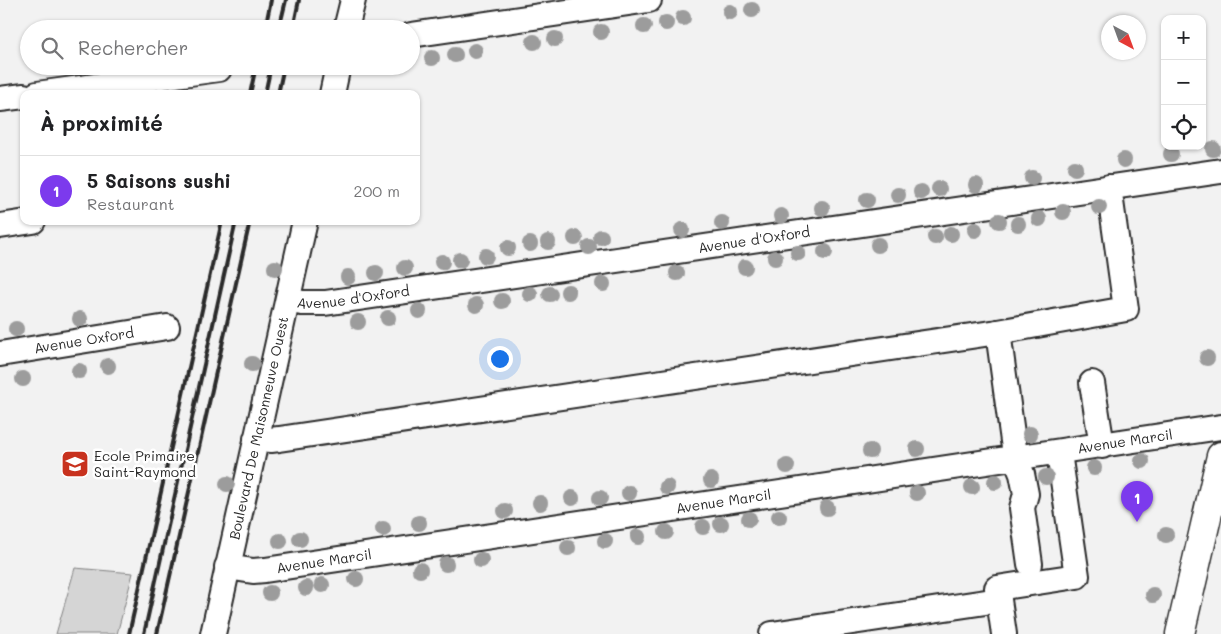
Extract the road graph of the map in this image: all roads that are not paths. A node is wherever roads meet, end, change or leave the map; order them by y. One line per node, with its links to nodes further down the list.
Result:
1 (353, 0): 3 (street)
2 (649, 0): 4 (street)
3 (348, 20)
4 (420, 34)
5 (175, 75): 7 (street)
6 (336, 75): 8 (street)
7 (66, 90)
8 (333, 90)
9 (20, 96): 10 (street)
10 (0, 99)
11 (1221, 171): 12 (street, Avenue d'Oxford)
12 (1109, 187): 16 (street, Avenue d'Oxford); 18 (street)
13 (20, 223): 15 (street)
14 (304, 225): 16 (street, Boulevard De Maisonneuve Ouest)
15 (0, 226)
16 (288, 300): 22 (street, Boulevard De Maisonneuve Ouest)
17 (167, 327): 19 (street, Avenue Oxford)
18 (998, 332): 22 (street); 26 (street)
19 (0, 354)
20 (1092, 383): 23 (street)
21 (1221, 427): 23 (street, Avenue Marcil)
22 (256, 439): 28 (street, Boulevard De Maisonneuve Ouest)
23 (1102, 446): 24 (street, Avenue Marcil)
24 (1060, 452): 26 (street, Avenue Marcil); 29 (street)
25 (1221, 456): 33 (main road)
26 (1016, 459): 27 (street); 28 (street, Avenue Marcil)
27 (1030, 564)
28 (227, 567): 30 (street, Boulevard De Maisonneuve Ouest)
29 (999, 600): 31 (street); 32 (street)
30 (212, 634)
31 (772, 634)
32 (1004, 634)
33 (1180, 634)

